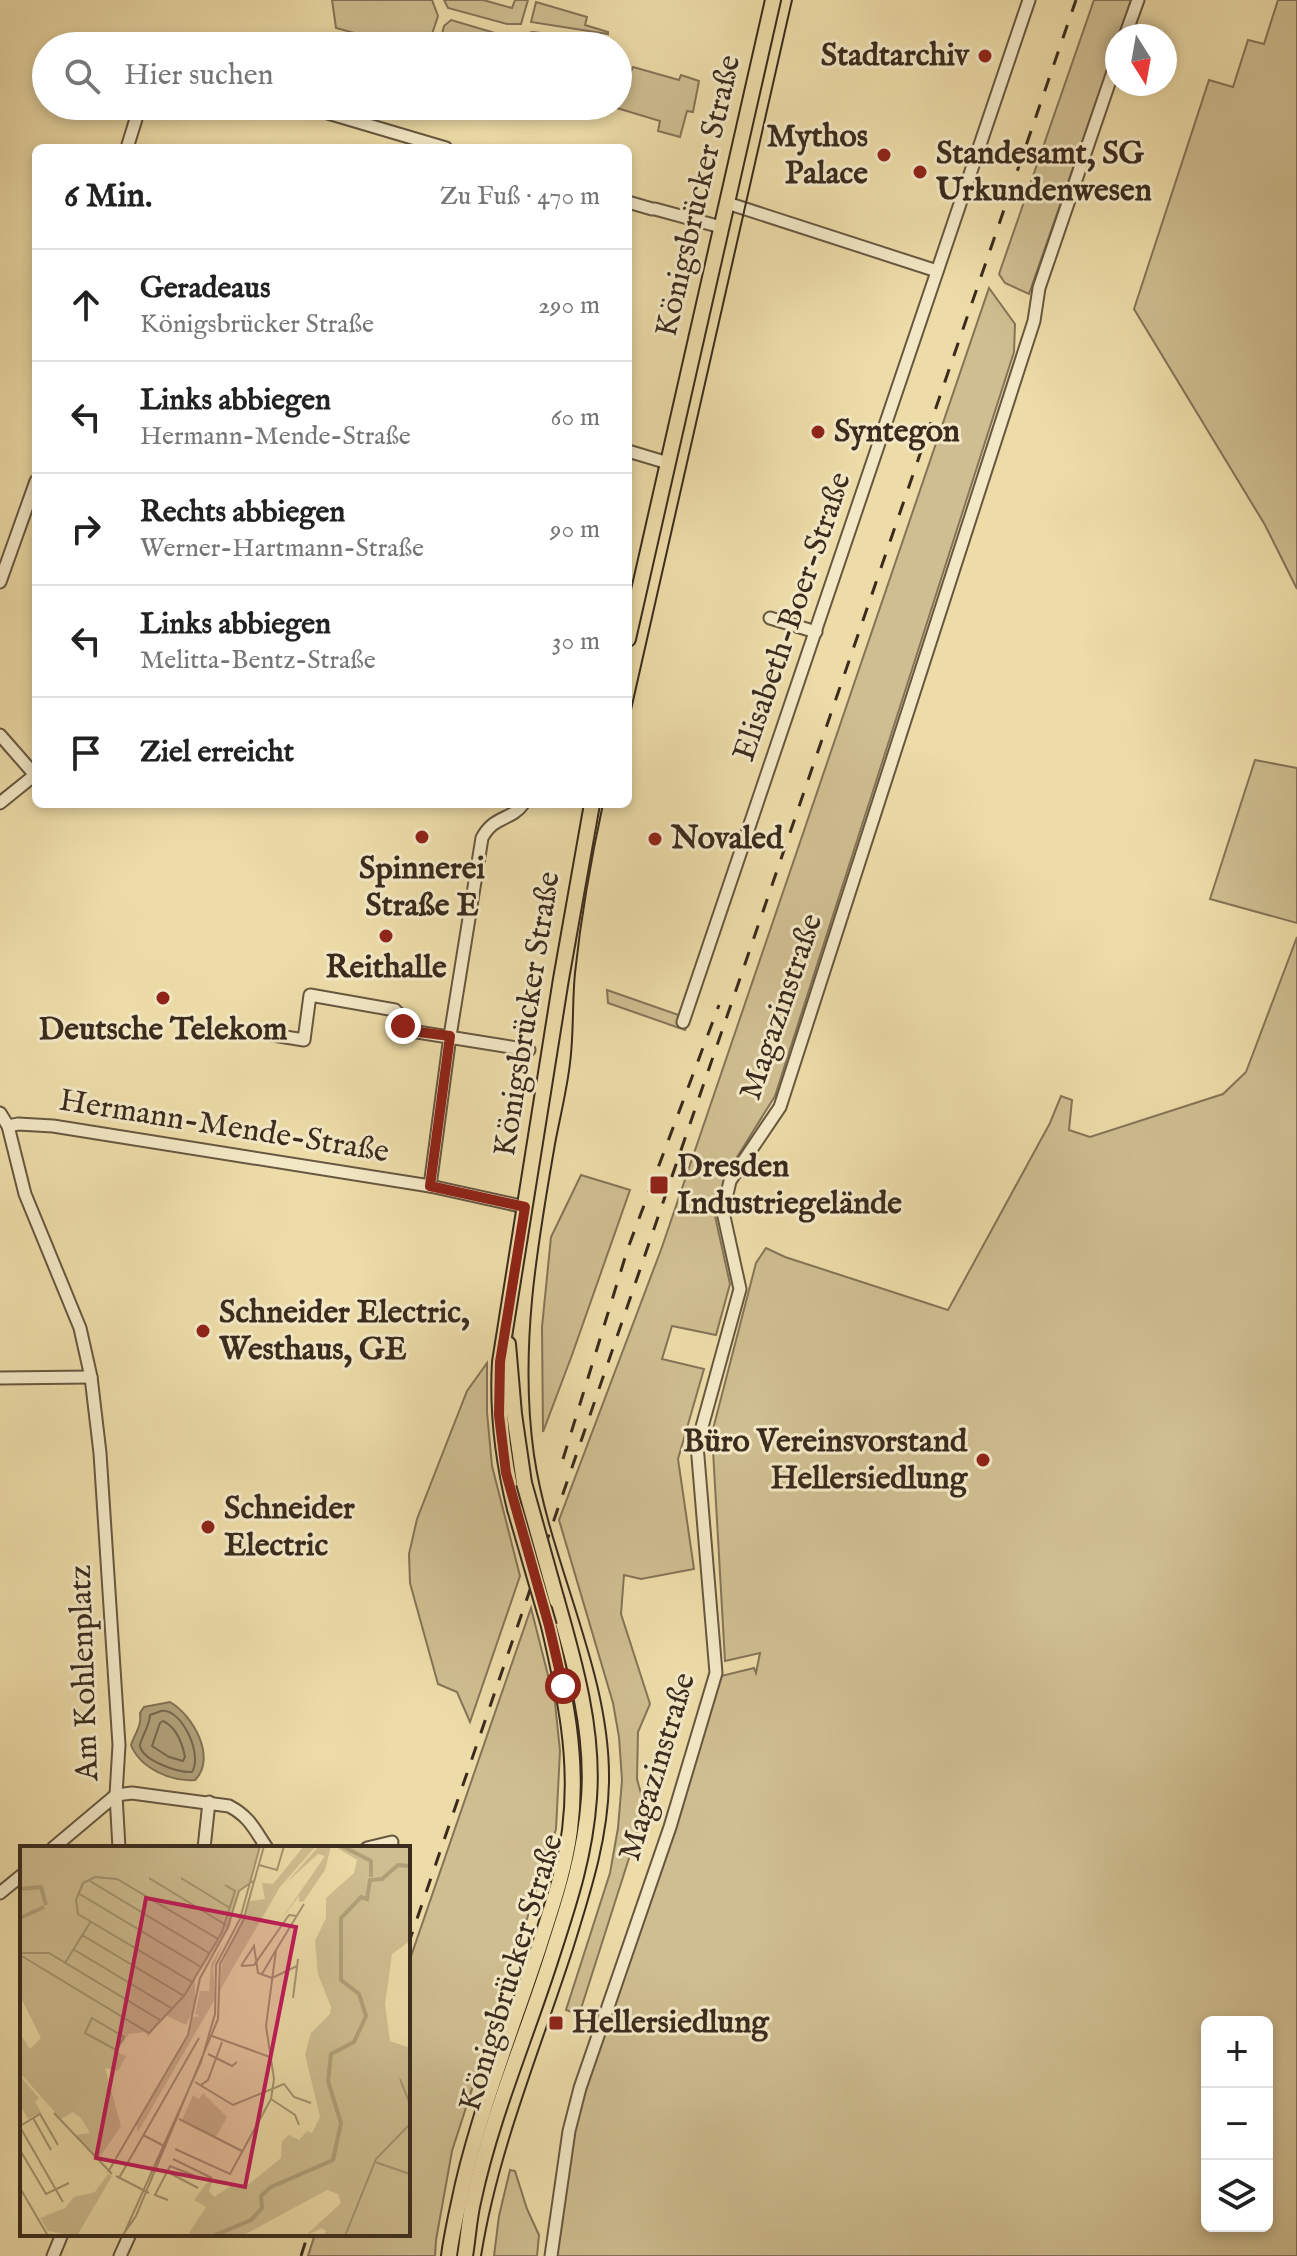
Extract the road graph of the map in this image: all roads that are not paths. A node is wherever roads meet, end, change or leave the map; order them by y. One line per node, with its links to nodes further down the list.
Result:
1 (773, 0): 11 (main road, Königsbrücker Straße)
2 (1029, 0): 13 (street, Elisabeth-Boer-Straße)
3 (1138, 0): 4 (street)
4 (1129, 24)
5 (1105, 95): 52 (street, Magazinstraße)
6 (136, 120): 8 (street)
7 (351, 120): 9 (street)
8 (128, 144)
9 (432, 144)
10 (632, 203): 12 (street)
11 (727, 203): 12 (main road, Königsbrücker Straße); 13 (street)
12 (721, 227): 15 (main road, Königsbrücker Straße)
13 (937, 271): 20 (street, Elisabeth-Boer-Straße)
14 (632, 452): 15 (street)
15 (668, 463): 19 (main road, Königsbrücker Straße)
16 (32, 492): 17 (street)
17 (0, 582)
18 (770, 618): 20 (street)
19 (632, 621)
20 (816, 632): 27 (street, Elisabeth-Boer-Straße)
21 (0, 735): 22 (street)
22 (32, 771)
23 (32, 778): 24 (street)
24 (0, 803)
25 (520, 808): 29 (street)
26 (591, 808): 34 (main road, Königsbrücker Straße)
27 (683, 1022)
28 (273, 1035): 29 (street)
29 (450, 1036): 30 (street); 33 (street)
30 (529, 1050)
31 (0, 1113): 32 (street, Am Kohlenplatz)
32 (8, 1126): 33 (street, Hermann-Mende-Straße); 36 (street, Am Kohlenplatz)
33 (430, 1186): 34 (street, Hermann-Mende-Straße)
34 (525, 1207): 35 (main road, Königsbrücker Straße)
35 (507, 1328): 50 (main road, Königsbrücker Straße, bridge); 51 (main road, Königsbrücker Straße, bridge)
36 (91, 1377): 37 (street); 38 (street, Am Kohlenplatz)
37 (0, 1378)
38 (116, 1795): 39 (street, Am Kohlenplatz); 40 (street); 41 (street)
39 (209, 1802): 42 (street); 43 (street, Am Kohlenplatz)
40 (55, 1846)
41 (119, 1846)
42 (204, 1846)
43 (266, 1846)
44 (20, 1877): 45 (street)
45 (0, 1893)
46 (61, 2236): 48 (street)
47 (129, 2236): 49 (street)
48 (53, 2256)
49 (120, 2256)
50 (449, 2256)
51 (465, 2256)
52 (551, 2256)

